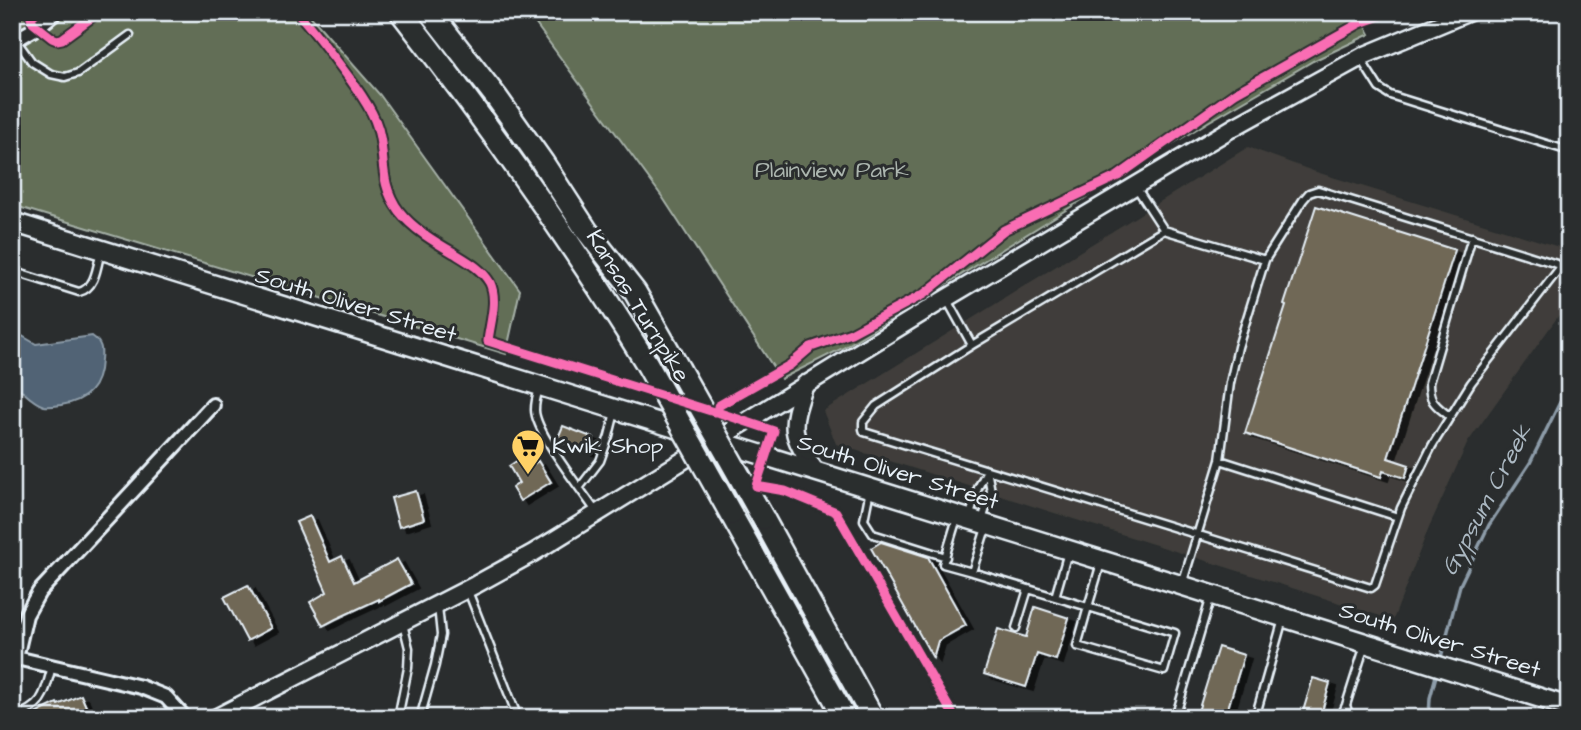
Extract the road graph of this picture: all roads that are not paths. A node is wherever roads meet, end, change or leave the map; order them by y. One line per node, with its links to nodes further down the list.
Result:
1 (56, 12): 6 (street)
2 (401, 12): 58 (highway, Kansas Turnpike, bridge)
3 (430, 12): 59 (highway, Kansas Turnpike, bridge)
4 (1469, 12): 7 (street)
5 (130, 35): 6 (lane)
6 (14, 41)
7 (1360, 58): 8 (lane); 9 (street)
8 (1569, 150)
9 (1135, 185): 11 (lane); 16 (street)
10 (12, 222): 13 (main road, South Oliver Street)
11 (1164, 230): 14 (lane); 17 (lane)
12 (1472, 237): 14 (lane); 22 (lane); 22 (lane)
13 (101, 250): 15 (lane); 19 (main road, South Oliver Street)
14 (1265, 260): 24 (lane)
15 (12, 271)
16 (946, 298): 17 (lane); 18 (street)
17 (972, 345): 25 (lane)
18 (805, 384): 23 (street); 26 (street)
19 (539, 387): 21 (main road, South Oliver Street); 27 (lane)
20 (213, 405): 48 (street)
21 (615, 410): 23 (main road, South Oliver Street); 27 (lane)
22 (1450, 416): 30 (lane)
23 (716, 441): 26 (main road, South Oliver Street); 29 (street)
24 (1220, 460): 30 (lane); 32 (lane)
25 (987, 470): 31 (lane); 31 (lane); 32 (lane)
26 (816, 472): 28 (main road, South Oliver Street)
27 (580, 486): 29 (lane)
28 (870, 489): 31 (main road, South Oliver Street); 34 (lane)
29 (598, 514): 38 (street)
30 (1398, 517): 32 (lane)
31 (974, 521): 33 (main road, South Oliver Street); 34 (lane); 36 (lane)
32 (1198, 534): 37 (lane)
33 (1068, 550): 35 (main road, South Oliver Street); 41 (lane)
34 (946, 557): 36 (lane)
35 (1102, 561): 37 (main road, South Oliver Street); 43 (lane)
36 (972, 572): 39 (lane)
37 (1182, 586): 40 (main road, South Oliver Street)
38 (467, 589): 42 (street); 57 (lane)
39 (1028, 589): 41 (lane); 46 (lane)
40 (1211, 595): 44 (main road, South Oliver Street); 60 (lane)
41 (1055, 597): 43 (lane)
42 (438, 604): 45 (street); 56 (lane)
43 (1088, 607): 43 (lane)
44 (1284, 617): 47 (main road, South Oliver Street); 61 (lane)
45 (402, 622): 54 (street); 55 (lane)
46 (1016, 628)
47 (1366, 643): 50 (lane); 51 (main road, South Oliver Street)
48 (14, 658): 49 (street)
49 (52, 666): 52 (lane); 53 (street)
50 (1346, 705): 62 (lane); 63 (lane)
51 (1569, 707)
52 (13, 718)
53 (185, 718)
54 (215, 718)
55 (398, 718)
56 (420, 718)
57 (518, 718)
58 (845, 718)
59 (873, 718)
60 (1175, 718)
61 (1255, 718)
62 (1340, 718)
63 (1350, 718)

